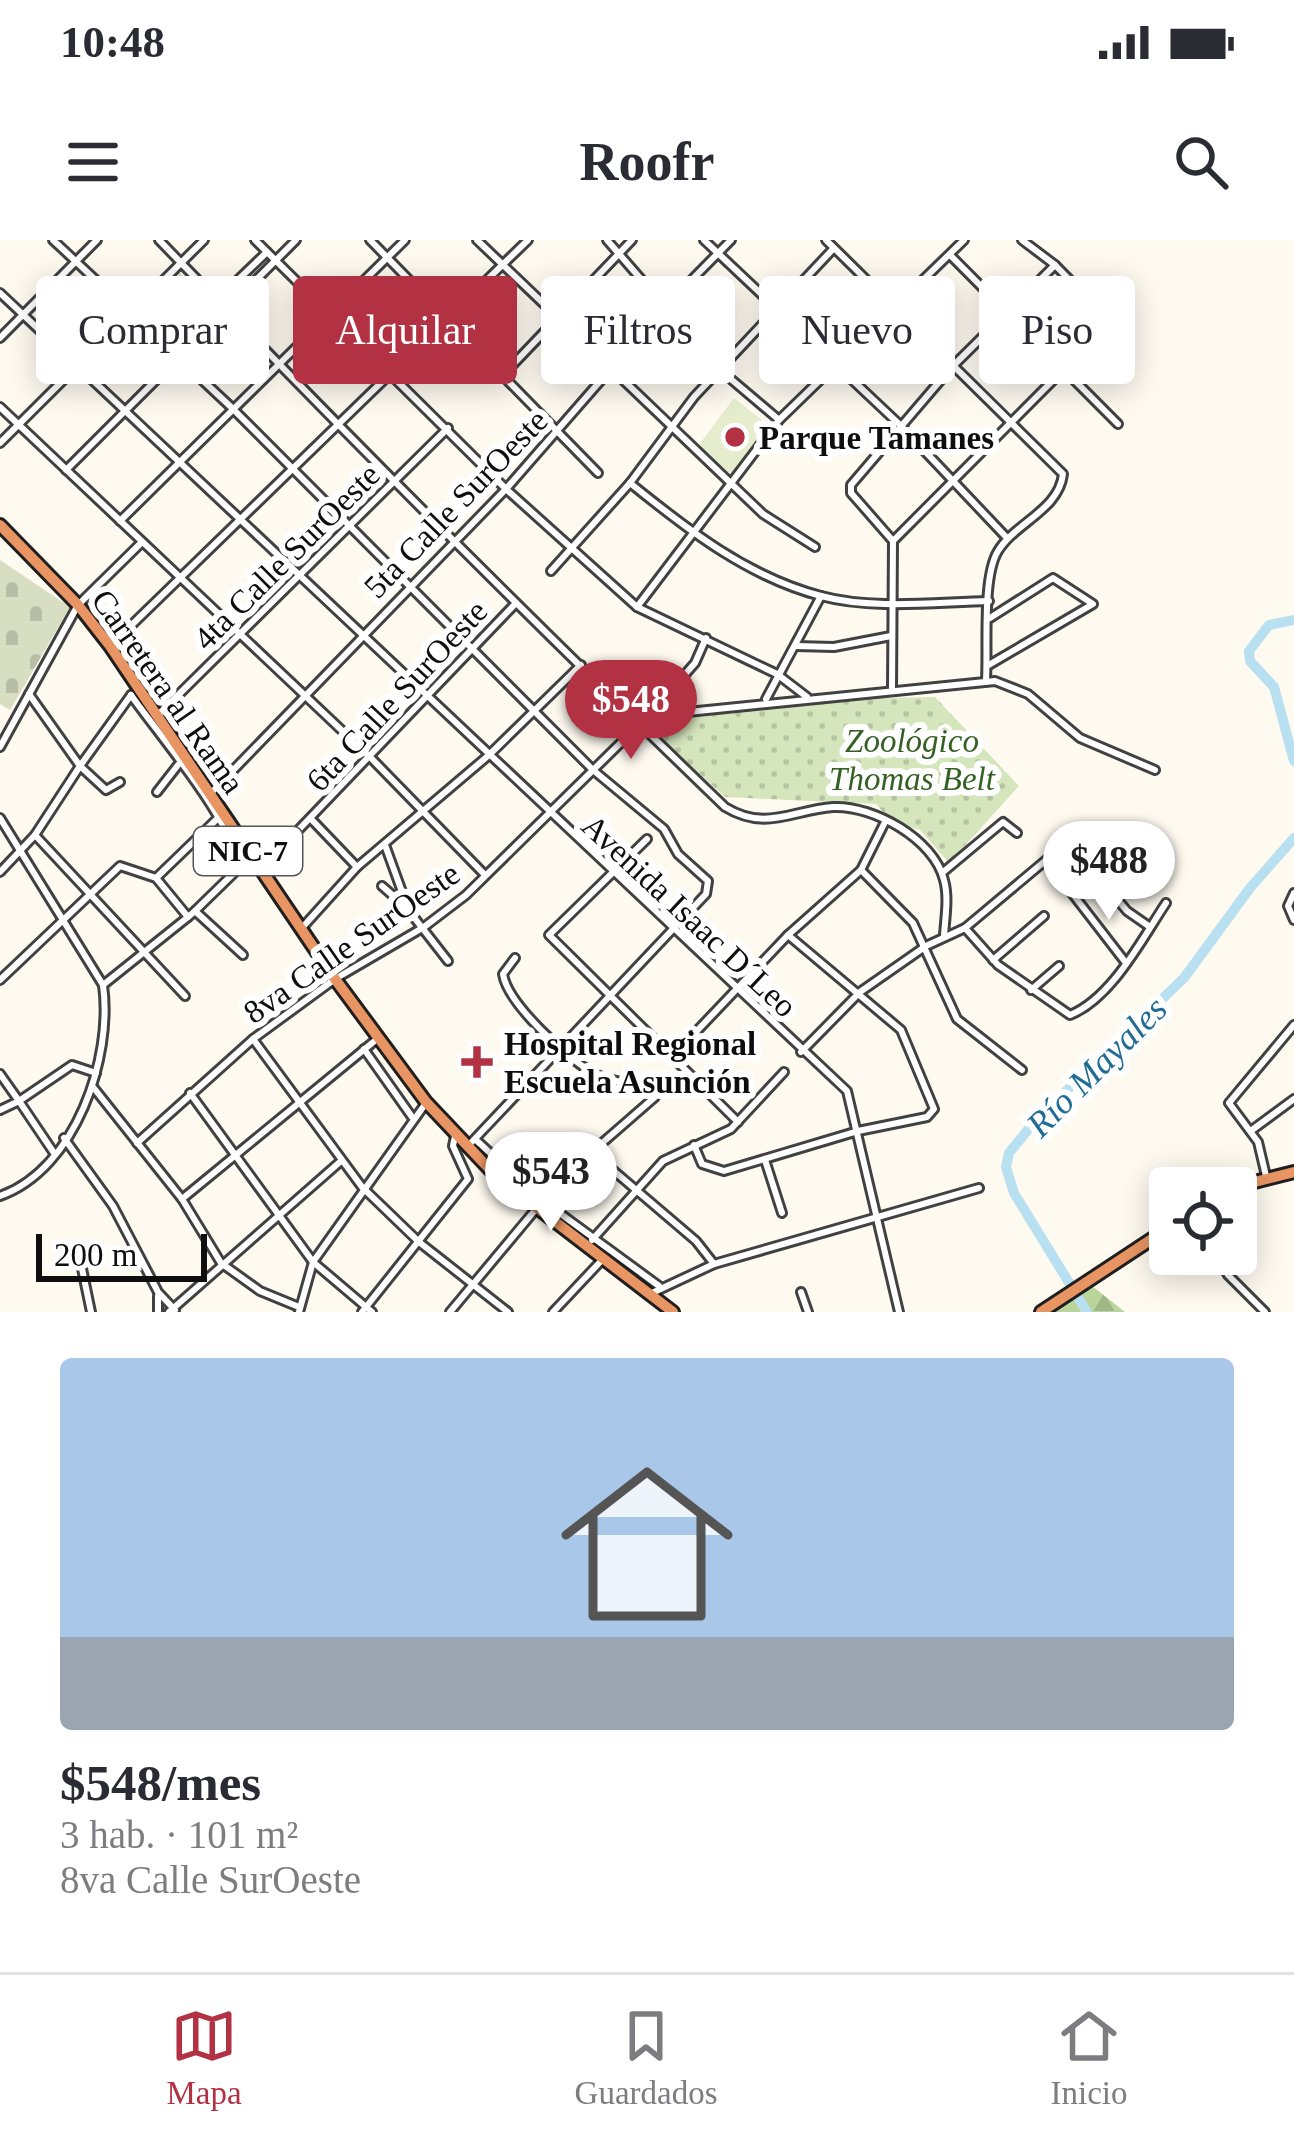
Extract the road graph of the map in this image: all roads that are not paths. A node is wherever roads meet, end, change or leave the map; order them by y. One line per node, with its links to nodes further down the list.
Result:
1 (53, 240): 25 (street)
2 (97, 240): 25 (street)
3 (158, 240): 26 (street)
4 (204, 240): 26 (street)
5 (255, 240): 19 (street)
6 (296, 240): 24 (street)
7 (370, 240): 23 (street)
8 (405, 240): 23 (street)
9 (477, 240): 27 (street)
10 (528, 240): 27 (street)
11 (607, 240): 20 (street)
12 (632, 240): 20 (street)
13 (704, 240): 21 (street)
14 (731, 240): 21 (street, 5ta Calle SurOeste)
15 (826, 240): 18 (street)
16 (964, 240): 22 (street)
17 (1022, 240): 28 (street)
18 (833, 248): 40 (street); 41 (street)
19 (267, 252): 24 (street); 32 (street)
20 (618, 254): 37 (street); 38 (street)
21 (718, 254): 39 (street, 5ta Calle SurOeste); 47 (street)
22 (950, 255): 42 (street); 46 (street)
23 (387, 256): 34 (street); 35 (street)
24 (275, 260): 33 (street); 45 (street)
25 (76, 262): 29 (street); 50 (street)
26 (181, 263): 30 (street); 31 (street)
27 (500, 265): 36 (street); 49 (street)
28 (1055, 265): 43 (street); 44 (street)
29 (91, 276)
30 (168, 276)
31 (194, 276)
32 (242, 276)
33 (258, 276)
34 (366, 276)
35 (405, 276)
36 (489, 276)
37 (597, 276)
38 (637, 276)
39 (696, 276)
40 (807, 276)
41 (860, 276)
42 (928, 276)
43 (1044, 276)
44 (1067, 276)
45 (293, 277)
46 (979, 285)
47 (759, 292)
48 (0, 293): 50 (street, Avenida Isaac D´Leo)
49 (541, 305)
50 (22, 314): 52 (street, Avenida Isaac D´Leo); 54 (street)
51 (759, 327): 57 (street)
52 (36, 328)
53 (541, 336): 59 (street)
54 (0, 338)
55 (979, 340): 61 (street)
56 (293, 346): 60 (street)
57 (735, 352)
58 (269, 356): 60 (street)
59 (517, 360)
60 (275, 363): 80 (street); 84 (street)
61 (955, 364)
62 (955, 372): 85 (street)
63 (735, 383): 82 (street)
64 (58, 384): 83 (street)
65 (94, 384): 81 (street, Avenida Isaac D´Leo)
66 (153, 384): 81 (street)
67 (205, 384): 80 (street)
68 (375, 384): 84 (street)
69 (402, 384): 89 (street)
70 (511, 384): 90 (street)
71 (597, 384): 90 (street, 5ta Calle SurOeste)
72 (624, 384): 88 (street)
73 (706, 384): 88 (street)
74 (816, 384): 82 (street)
75 (858, 384): 87 (street)
76 (937, 384): 87 (street)
77 (1052, 384): 85 (street)
78 (1077, 384): 86 (street)
79 (0, 407): 83 (street)
80 (231, 407): 92 (street); 93 (street)
81 (124, 412): 92 (street, Avenida Isaac D´Leo); 94 (street)
82 (779, 420): 98 (street)
83 (18, 424): 91 (street); 94 (street)
84 (334, 424): 93 (street); 96 (street)
85 (1010, 424): 97 (street); 106 (street)
86 (1118, 424)
87 (900, 425): 97 (street); 108 (street)
88 (669, 427): 98 (street); 99 (street)
89 (448, 428): 96 (street, 4ta Calle SurOeste); 100 (street)
90 (557, 433): 95 (street); 100 (street, 5ta Calle SurOeste)
91 (0, 443)
92 (178, 461): 101 (street, Avenida Isaac D´Leo); 102 (street)
93 (289, 468): 101 (street); 104 (street)
94 (66, 470): 102 (street)
95 (598, 473)
96 (397, 479): 104 (street, 4ta Calle SurOeste); 107 (street)
97 (950, 481): 106 (street); 108 (street)
98 (732, 482): 105 (street); 110 (street)
99 (630, 483): 105 (street); 111 (street)
100 (506, 489): 107 (street, 5ta Calle SurOeste); 111 (street)
101 (240, 516): 113 (street, Avenida Isaac D´Leo); 114 (street)
102 (120, 521): 109 (street)
103 (0, 525): 120 (highway, Carretera al Rama / NIC-7)
104 (349, 528): 113 (street, 4ta Calle SurOeste); 115 (street)
105 (694, 535): 116 (street); 121 (street)
106 (1007, 538): 118 (street)
107 (454, 540): 115 (street, 5ta Calle SurOeste); 119 (street)
108 (893, 541): 117 (street)
109 (141, 544): 114 (street); 120 (street)
110 (815, 548)
111 (572, 551): 112 (street); 121 (street)
112 (551, 571)
113 (301, 574): 123 (street, Avenida Isaac D´Leo); 124 (street, 4ta Calle SurOeste)
114 (176, 578): 124 (street); 127 (street)
115 (409, 589): 123 (street, 5ta Calle SurOeste); 129 (street)
116 (821, 596): 117 (street); 128 (street)
117 (895, 602): 118 (street); 125 (street)
118 (989, 602): 122 (street)
119 (516, 603): 129 (street, 6ta Calle SurOeste); 130 (street)
120 (78, 605): 127 (highway, Carretera al Rama / NIC-7); 136 (street)
121 (638, 607): 126 (street)
122 (990, 618): 131 (street); 131 (street)
123 (363, 634): 137 (street, 5ta Calle SurOeste); 139 (street, Avenida Isaac D´Leo)
124 (242, 636): 137 (street); 142 (street, 4ta Calle SurOeste)
125 (891, 636): 128 (street); 134 (street)
126 (706, 638): 132 (street); 143 (street, 8va Calle SurOeste)
127 (110, 646): 135 (highway, Carretera al Rama / NIC-7)
128 (796, 646): 132 (street)
129 (474, 650): 139 (street, 6ta Calle SurOeste); 141 (street)
130 (580, 665): 141 (street); 144 (street)
131 (987, 665): 133 (street)
132 (776, 674): 138 (street); 140 (street)
133 (986, 680): 134 (street); 151 (street)
134 (892, 689): 138 (street)
135 (134, 691): 142 (highway, Carretera al Rama / NIC-7); 148 (street); 149 (street)
136 (29, 694): 145 (street); 149 (street)
137 (305, 696): 147 (street); 154 (street, 5ta Calle SurOeste)
138 (807, 697): 140 (street)
139 (429, 698): 146 (street, Avenida Isaac D´Leo); 147 (street, 6ta Calle SurOeste)
140 (766, 700): 143 (street)
141 (532, 710): 146 (street); 150 (street)
142 (157, 716): 148 (highway, Carretera al Rama / NIC-7)
143 (648, 716): 144 (street, 8va Calle SurOeste)
144 (640, 725): 150 (street, 8va Calle SurOeste); 160 (street)
145 (0, 747)
146 (489, 755): 155 (street); 156 (street, Avenida Isaac D´Leo)
147 (371, 758): 155 (street); 159 (street, 6ta Calle SurOeste)
148 (182, 760): 153 (street); 154 (highway, Carretera al Rama / NIC-7); 157 (street)
149 (80, 766): 152 (street); 162 (street)
150 (593, 770): 156 (street, 8va Calle SurOeste); 190 (street)
151 (1155, 770)
152 (119, 782)
153 (157, 792)
154 (209, 795): 157 (highway, Carretera al Rama / NIC-7)
155 (424, 811): 165 (street); 174 (street)
156 (548, 815): 172 (street, Avenida Isaac D´Leo); 174 (street, 8va Calle SurOeste)
157 (220, 817): 169 (highway, Carretera al Rama / NIC-7); 175 (street); 182 (street)
158 (0, 818): 166 (street)
159 (311, 820): 168 (street); 169 (street, 6ta Calle SurOeste)
160 (886, 822): 170 (street); 173 (street)
161 (1017, 833): 173 (street)
162 (34, 835): 166 (street); 179 (street)
163 (647, 839): 172 (street)
164 (1070, 840): 167 (street)
165 (385, 845): 168 (street); 181 (street)
166 (22, 851): 171 (street); 184 (street)
167 (1048, 862): 188 (street); 199 (street)
168 (356, 867): 189 (street)
169 (260, 870): 189 (highway, Carretera al Rama / NIC-7)
170 (861, 870): 191 (street); 193 (street)
171 (0, 872)
172 (610, 873): 190 (street, Avenida Isaac D´Leo); 206 (street)
173 (942, 874): 192 (street)
174 (486, 876): 186 (street, 8va Calle SurOeste)
175 (156, 878): 179 (street); 182 (street)
176 (1102, 881): 187 (street)
177 (382, 886): 181 (street)
178 (1294, 893): 185 (street)
179 (87, 894): 184 (street); 194 (street)
180 (1166, 902): 187 (street)
181 (410, 911): 186 (street)
182 (192, 914): 194 (street); 195 (street)
183 (1044, 916): 197 (street)
184 (62, 918): 201 (street); 203 (street)
185 (1294, 920)
186 (424, 927): 198 (street); 202 (street, 8va Calle SurOeste)
187 (1150, 927): 199 (street)
188 (965, 928): 192 (street); 197 (street)
189 (301, 929): 202 (highway, Carretera al Rama / NIC-7)
190 (672, 929): 205 (street, Avenida Isaac D´Leo); 206 (street)
191 (788, 935): 205 (street); 207 (street)
192 (944, 936): 193 (street)
193 (926, 946): 207 (street); 216 (street)
194 (146, 954): 203 (street); 208 (street)
195 (243, 955)
196 (514, 958): 213 (street)
197 (993, 960): 204 (street)
198 (448, 962)
199 (1126, 963): 204 (street)
200 (1058, 966): 204 (street)
201 (0, 979)
202 (334, 979): 210 (highway, Carretera al Rama / NIC-7); 211 (street, 8va Calle SurOeste)
203 (103, 985): 218 (street)
204 (1031, 990)
205 (736, 991): 214 (street, Avenida Isaac D´Leo); 215 (street)
206 (610, 992): 213 (street); 215 (street)
207 (860, 992): 214 (street); 230 (street)
208 (185, 995)
209 (1294, 1024): 229 (street)
210 (376, 1039): 212 (street); 225 (highway, Carretera al Rama / NIC-7)
211 (253, 1040): 221 (street, 8va Calle SurOeste); 224 (street)
212 (364, 1048): 224 (street); 227 (street)
213 (560, 1048): 234 (street); 238 (street)
214 (801, 1052): 230 (street, Avenida Isaac D´Leo)
215 (674, 1055): 228 (street)
216 (1022, 1070)
217 (784, 1072): 228 (street)
218 (96, 1073): 220 (street); 223 (street)
219 (0, 1074): 223 (street)
220 (92, 1086): 232 (street); 233 (street)
221 (190, 1093): 233 (street, 8va Calle SurOeste); 236 (street)
222 (1294, 1099): 229 (street)
223 (20, 1101): 226 (street); 237 (street)
224 (296, 1101): 236 (street); 240 (street)
225 (426, 1102): 227 (street); 231 (highway, Carretera al Rama / NIC-7)
226 (0, 1110)
227 (412, 1117): 244 (street)
228 (738, 1122): 235 (street)
229 (1252, 1130): 242 (street)
230 (858, 1131): 239 (street); 252 (street, Avenida Isaac D´Leo)
231 (456, 1133): 234 (highway, Carretera al Rama / NIC-7); 255 (street)
232 (64, 1138): 237 (street); 263 (street)
233 (136, 1143): 248 (street)
234 (472, 1143): 249 (highway, Carretera al Rama / NIC-7)
235 (694, 1145): 239 (street); 246 (street)
236 (236, 1152): 248 (street); 251 (street)
237 (55, 1154): 247 (street)
238 (594, 1154): 246 (street); 249 (street)
239 (766, 1160): 250 (street)
240 (341, 1161): 244 (street); 251 (street)
241 (1294, 1172): 242 (highway)
242 (1266, 1176): 243 (highway)
243 (1257, 1179)
244 (362, 1187): 255 (street); 258 (street)
245 (979, 1188): 252 (street)
246 (633, 1190): 253 (street); 260 (street)
247 (0, 1196)
248 (182, 1199): 259 (street)
249 (538, 1204): 253 (street); 257 (highway, Carretera al Rama / NIC-7); 262 (street)
250 (782, 1213)
251 (280, 1215): 258 (street); 259 (street)
252 (878, 1217): 260 (street); 276 (street, Avenida Isaac D´Leo)
253 (592, 1240): 265 (street)
254 (1149, 1241): 277 (highway)
255 (419, 1242): 262 (street); 267 (street)
256 (80, 1259): 269 (street)
257 (601, 1261): 265 (highway, Carretera al Rama / NIC-7); 273 (street)
258 (313, 1262): 266 (street); 267 (street)
259 (220, 1263): 266 (street); 268 (street)
260 (714, 1264): 265 (street)
261 (1228, 1275): 278 (street)
262 (472, 1284): 271 (street); 272 (street)
263 (158, 1292): 268 (street); 270 (street)
264 (801, 1292): 275 (street)
265 (653, 1299): 274 (highway, Carretera al Rama / NIC-7)
266 (299, 1310)
267 (366, 1310)
268 (173, 1311)
269 (91, 1312)
270 (158, 1312)
271 (450, 1312)
272 (508, 1312)
273 (553, 1312)
274 (673, 1312)
275 (808, 1312)
276 (899, 1312)
277 (1041, 1312)
278 (1265, 1312)

